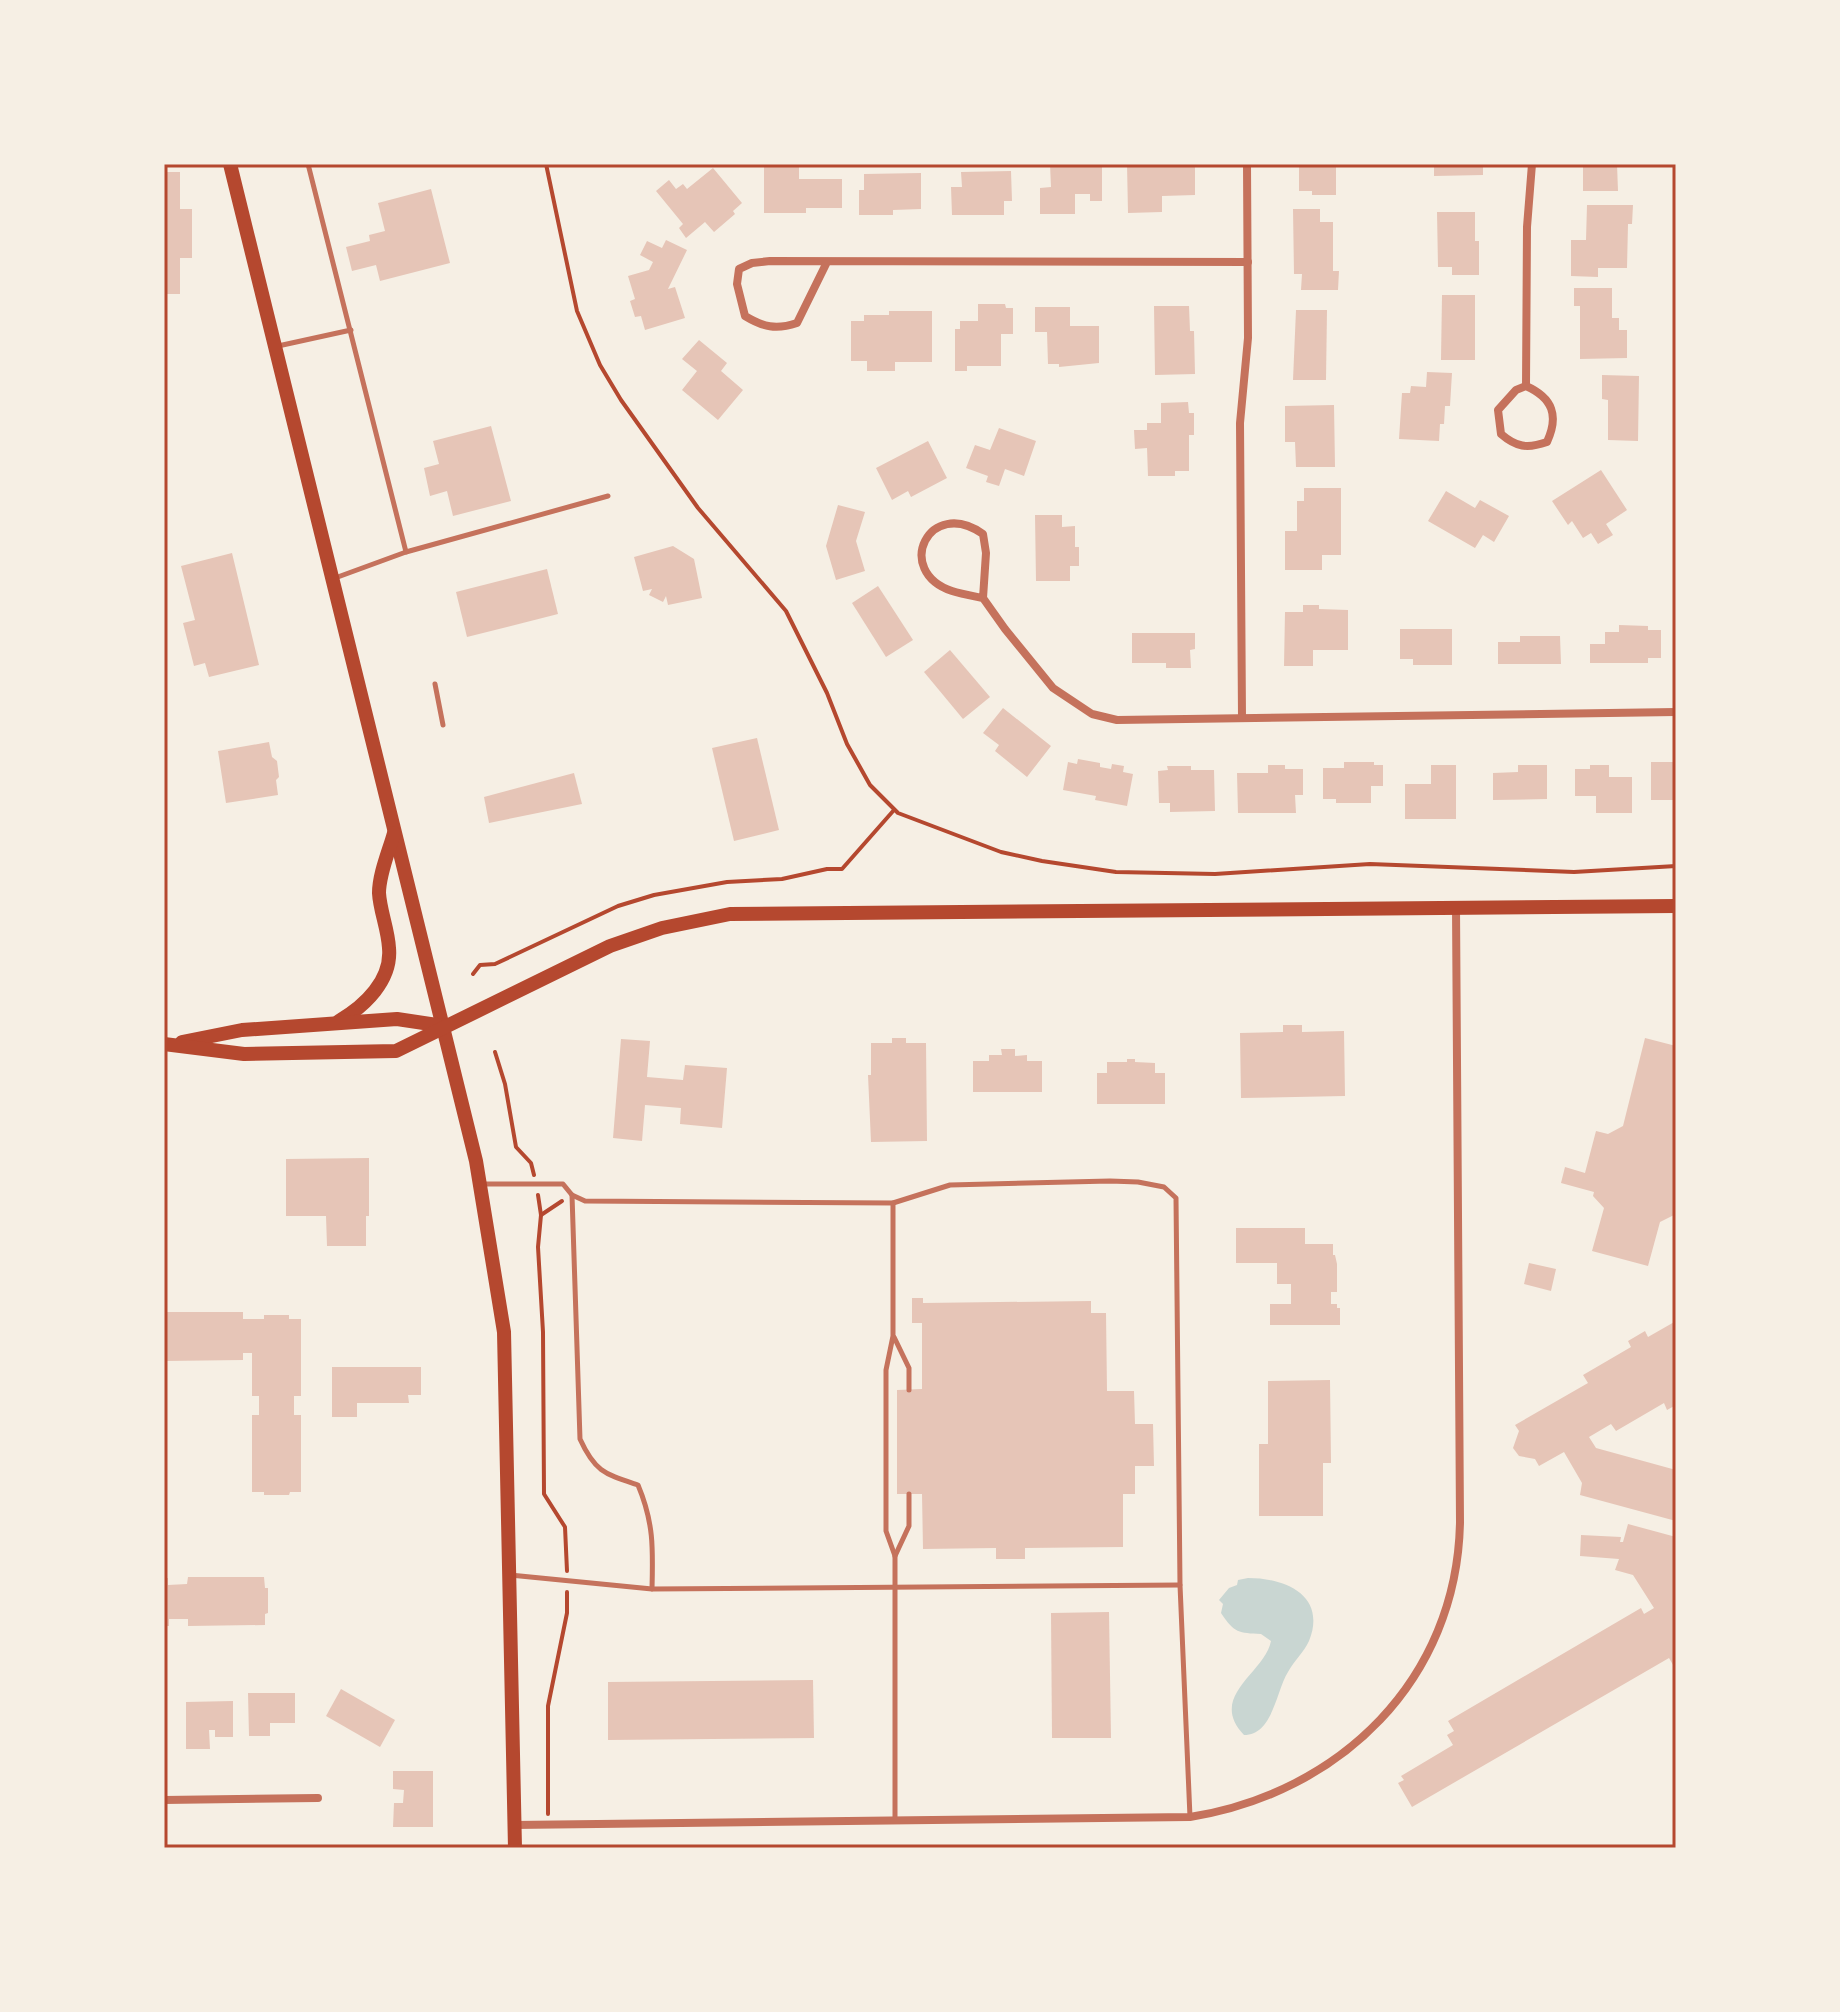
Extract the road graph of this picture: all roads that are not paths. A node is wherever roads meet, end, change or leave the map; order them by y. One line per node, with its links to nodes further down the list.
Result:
1 (230, 164): 8 (main road)
2 (308, 164): 7 (lane)
3 (1247, 164): 6 (street)
4 (1532, 164): 9 (street)
5 (827, 262): 5 (street); 6 (street)
6 (1248, 262): 16 (street)
7 (351, 330): 8 (lane); 11 (lane)
8 (275, 346): 12 (main road)
9 (1526, 386): 9 (street)
10 (608, 496): 11 (lane)
11 (406, 552): 12 (lane)
12 (334, 579): 18 (main road)
13 (983, 598): 13 (street); 16 (street)
14 (435, 684): 17 (lane)
15 (1676, 712): 16 (street)
16 (1242, 717)
17 (443, 725)
18 (395, 828): 21 (main road); 22 (main road)
19 (1676, 906): 20 (main road)
20 (1456, 907): 22 (main road); 37 (street)
21 (335, 1023): 22 (main road); 23 (main road)
22 (444, 1026): 23 (main road); 24 (main road)
23 (167, 1044)
24 (480, 1184): 25 (lane); 31 (main road)
25 (572, 1195): 26 (lane); 34 (lane)
26 (893, 1203): 27 (lane); 32 (lane)
27 (893, 1336): 28 (lane); 30 (lane)
28 (909, 1390)
29 (909, 1494): 30 (lane)
30 (895, 1556): 33 (lane)
31 (509, 1575): 34 (lane); 39 (main road)
32 (1180, 1585): 33 (lane); 37 (lane)
33 (895, 1588): 34 (lane); 38 (lane)
34 (652, 1589)
35 (318, 1798): 36 (street)
36 (164, 1800)
37 (1190, 1817): 38 (street)
38 (895, 1821): 39 (street)
39 (514, 1825): 40 (main road)
40 (515, 1848)

